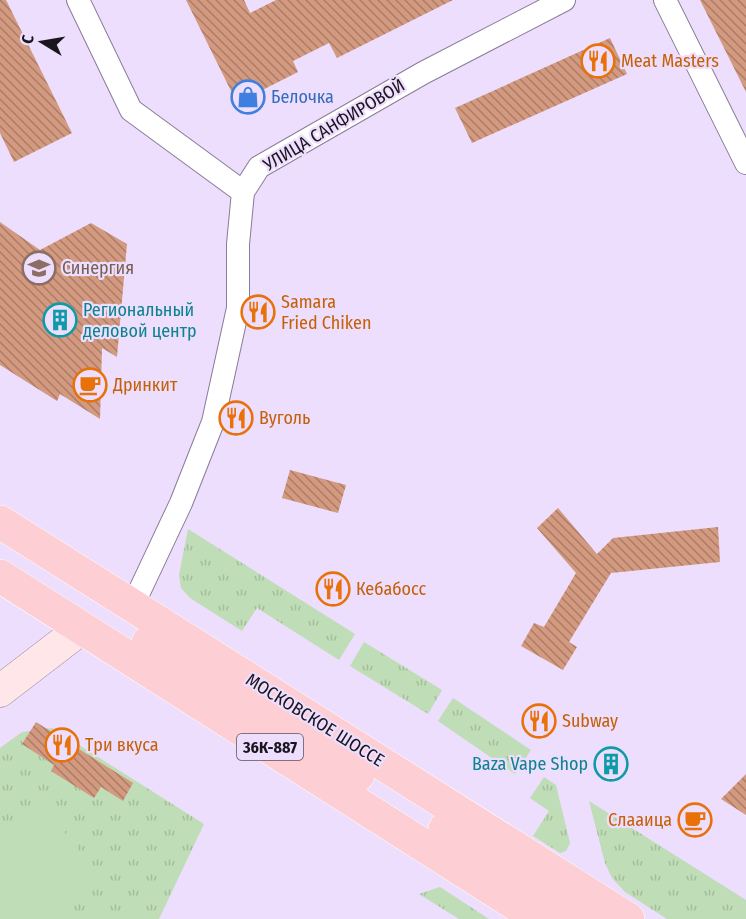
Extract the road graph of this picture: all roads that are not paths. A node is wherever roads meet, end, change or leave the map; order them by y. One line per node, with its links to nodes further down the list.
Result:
1 (78, 0): 5 (street)
2 (564, 0): 5 (street, УЛИЦА САНФИРОВОЙ)
3 (665, 0): 4 (street)
4 (746, 163)
5 (243, 192): 9 (street, УЛИЦА САНФИРОВОЙ)
6 (0, 522): 9 (main road, МОСКОВСКОЕ ШОССЕ / 36К-887)
7 (0, 548): 9 (main road, МОСКОВСКОЕ ШОССЕ / 36К-887)
8 (0, 576): 9 (main road, МОСКОВСКОЕ ШОССЕ / 36К-887)
9 (105, 616): 10 (street); 11 (main road, МОСКОВСКОЕ ШОССЕ / 36К-887); 12 (main road, МОСКОВСКОЕ ШОССЕ / 36К-887); 13 (main road, МОСКОВСКОЕ ШОССЕ / 36К-887)
10 (0, 691)
11 (539, 919)
12 (585, 919)
13 (628, 919)

